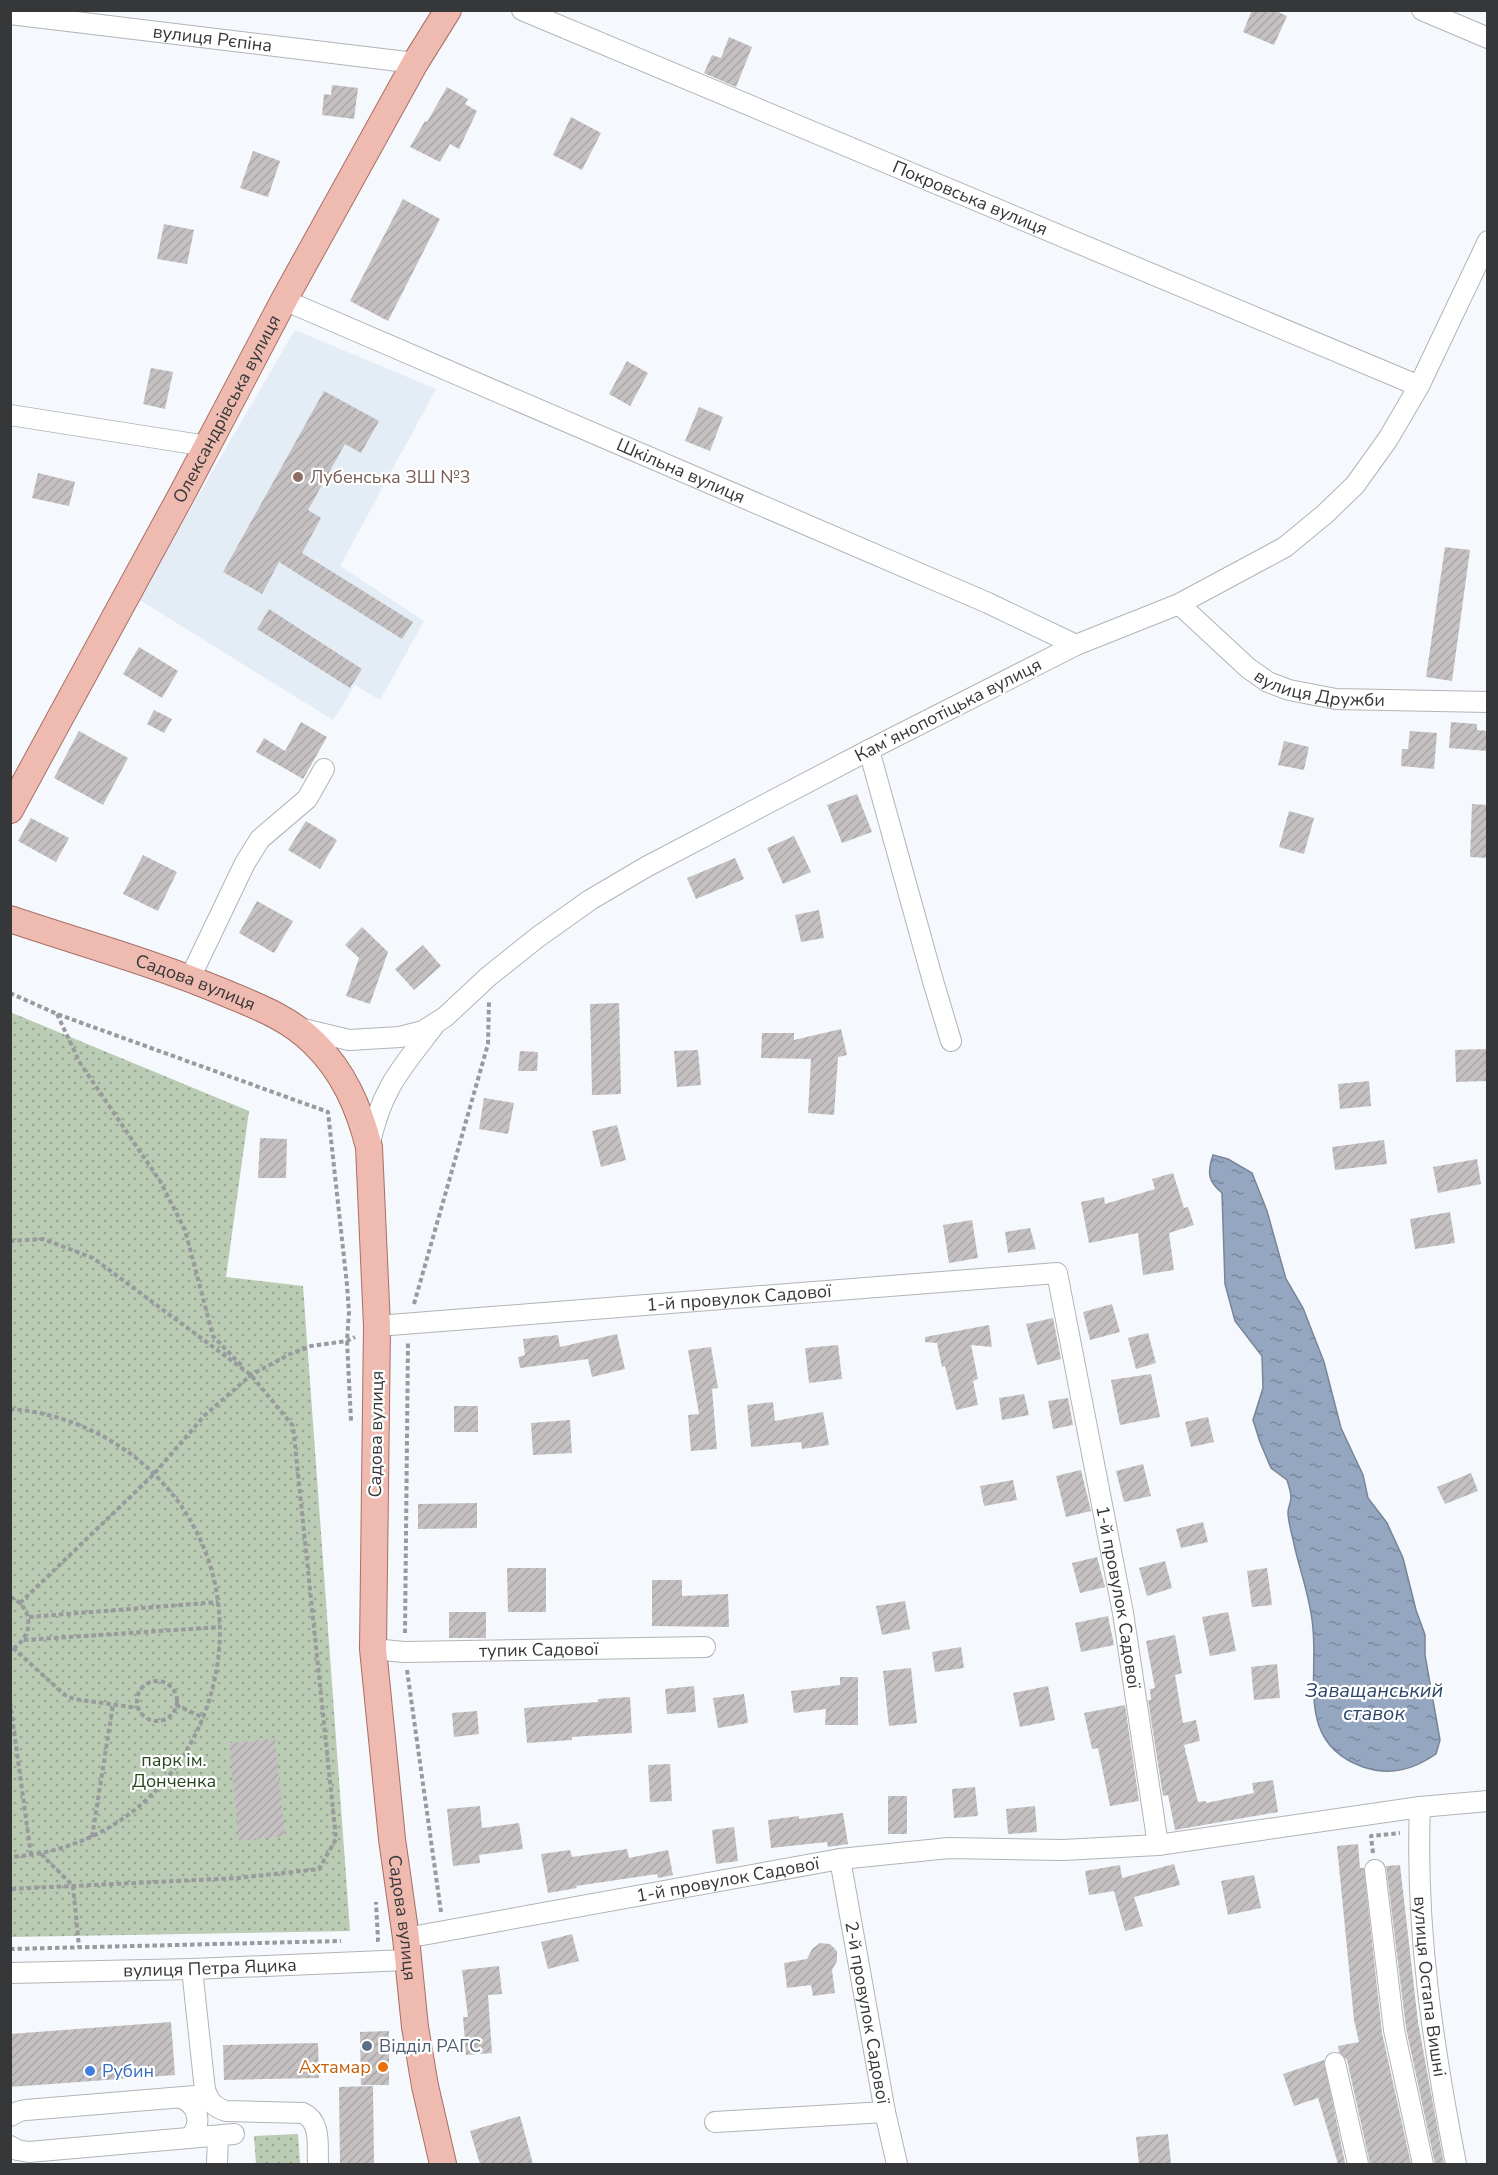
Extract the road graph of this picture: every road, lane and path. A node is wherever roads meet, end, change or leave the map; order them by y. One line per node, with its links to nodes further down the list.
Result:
1 (448, 10): 6 (main road, Олександрівська вулиця)
2 (522, 10): 9 (street, Покровська вулиця)
3 (1422, 10): 5 (street)
4 (10, 14): 6 (street, вулиця Рєпіна)
5 (1488, 38)
6 (415, 63): 8 (main road, Олександрівська вулиця)
7 (1488, 241): 9 (street, Камʼянопотіцька вулиця)
8 (284, 300): 11 (main road, Олександрівська вулиця); 13 (street, Шкільна вулиця)
9 (1419, 386): 12 (street, Камʼянопотіцька вулиця)
10 (10, 415): 11 (street)
11 (207, 446): 17 (main road, Олександрівська вулиця)
12 (1179, 604): 13 (street, Камʼянопотіцька вулиця); 14 (street, вулиця Дружби)
13 (1076, 645): 15 (street, Камʼянопотіцька вулиця)
14 (1488, 702)
15 (869, 750): 19 (street, Камʼянопотіцька вулиця); 25 (street)
16 (324, 769): 20 (street)
17 (10, 810)
18 (10, 919): 20 (main road, Садова вулиця)
19 (489, 976): 23 (street, Камʼянопотіцька вулиця); 28 (path)
20 (190, 978): 24 (main road, Садова вулиця)
21 (10, 993): 22 (path)
22 (57, 1014): 30 (path); 31 (path)
23 (435, 1023): 24 (street, Камʼянопотіцька вулиця); 26 (street)
24 (297, 1028): 26 (main road, Садова вулиця)
25 (951, 1041)
26 (369, 1147): 29 (main road, Садова вулиця)
27 (10, 1241): 31 (path)
28 (408, 1323): 29 (street, 1-й провулок Садової); 44 (path); 54 (street, 1-й провулок Садової)
29 (377, 1326): 30 (path); 43 (main road, Садова вулиця)
30 (347, 1341): 31 (path); 33 (path)
31 (251, 1375): 34 (path); 60 (path)
32 (10, 1409): 34 (path)
33 (351, 1424)
34 (154, 1474): 36 (path); 37 (path)
35 (10, 1597): 37 (path)
36 (218, 1602): 38 (path); 39 (path)
37 (20, 1603): 38 (path)
38 (29, 1617): 40 (path)
39 (221, 1628): 40 (path); 49 (path)
40 (24, 1640): 42 (path)
41 (705, 1647): 44 (street, тупик Садової)
42 (12, 1649): 46 (path)
43 (374, 1649): 44 (street, тупик Садової); 68 (main road, Садова вулиця)
44 (405, 1652): 63 (path)
45 (10, 1702): 56 (path)
46 (113, 1705): 48 (path); 53 (path)
47 (176, 1705): 48 (path); 48 (path); 49 (path)
48 (138, 1708)
49 (204, 1718): 53 (path)
50 (1488, 1801): 51 (street)
51 (1420, 1807): 52 (street, вулиця Остапа Вишні); 54 (street)
52 (1419, 1831): 59 (path); 85 (street, вулиця Остапа Вишні)
53 (92, 1837): 55 (path)
54 (1158, 1845): 58 (street, 1-й провулок Садової)
55 (40, 1853): 56 (path); 60 (path)
56 (31, 1855): 57 (path)
57 (10, 1857)
58 (840, 1859): 63 (street, 1-й провулок Садової); 74 (street, 2-й провулок Садової)
59 (1375, 1870): 84 (street)
60 (73, 1886): 61 (path); 66 (path)
61 (10, 1889)
62 (376, 1895): 64 (path)
63 (444, 1933): 68 (street, 1-й провулок Садової)
64 (366, 1940)
65 (342, 1941): 66 (path)
66 (79, 1947): 67 (path)
67 (10, 1949)
68 (407, 1949): 69 (street, вулиця Петра Яцика); 81 (main road, Садова вулиця)
69 (192, 1969): 70 (street, вулиця Петра Яцика); 72 (street)
70 (10, 1973)
71 (1335, 2063): 83 (street)
72 (207, 2095): 73 (street); 80 (street)
73 (181, 2098): 75 (street); 77 (street)
74 (885, 2112): 76 (street); 82 (street, 2-й провулок Садової)
75 (10, 2116)
76 (715, 2122)
77 (189, 2138): 78 (street); 79 (street)
78 (10, 2146)
79 (217, 2164)
80 (318, 2164)
81 (443, 2164)
82 (897, 2164)
83 (1358, 2164)
84 (1423, 2164)
85 (1456, 2164)

